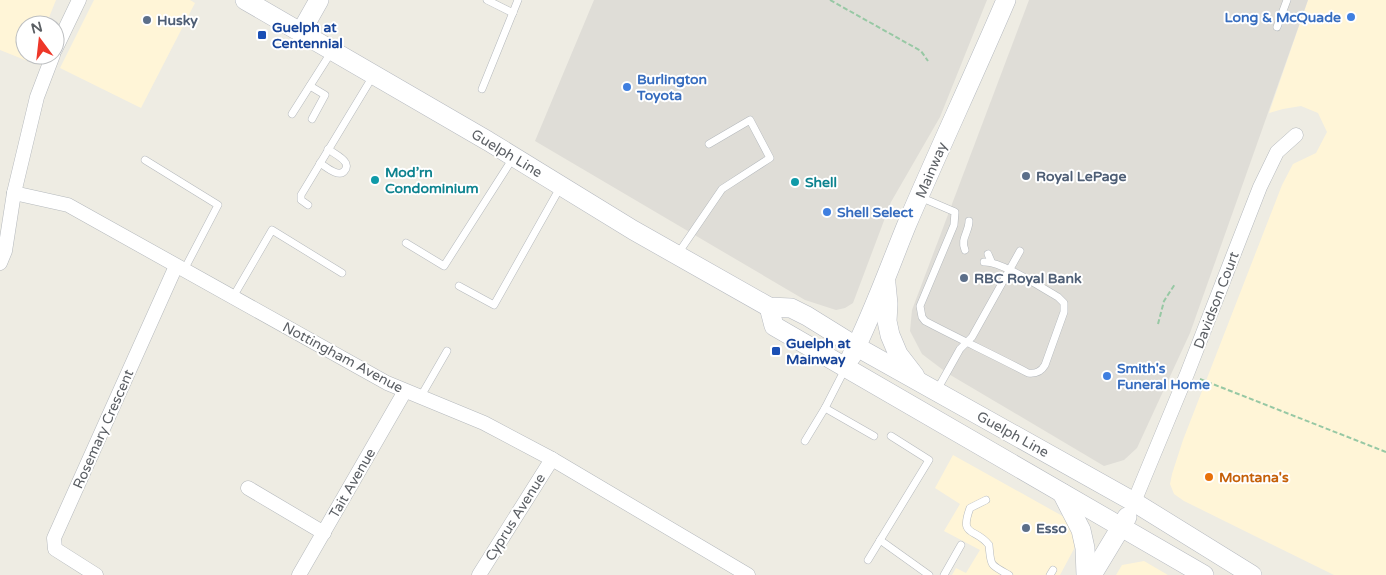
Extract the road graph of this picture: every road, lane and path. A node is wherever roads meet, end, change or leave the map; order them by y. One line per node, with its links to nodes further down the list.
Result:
1 (79, 0): 11 (street)
2 (245, 0): 12 (main road, Guelph Line)
3 (319, 0): 12 (main road)
4 (487, 0): 9 (lane)
5 (518, 0): 9 (lane)
6 (830, 0): 14 (path)
7 (1006, 0): 29 (main road, Mainway)
8 (1287, 0): 10 (lane)
9 (513, 13): 18 (lane)
10 (1277, 27)
11 (65, 29)
12 (301, 32): 13 (main road, Guelph Line)
13 (332, 50): 16 (main road, Guelph Line); 17 (lane)
14 (928, 61)
15 (49, 65): 28 (street)
16 (374, 75): 23 (lane); 24 (main road, Guelph Line)
17 (310, 86): 19 (lane); 20 (lane)
18 (482, 89)
19 (292, 114)
20 (312, 119)
21 (1296, 135): 51 (street, Davidson Court)
22 (709, 144): 35 (lane)
23 (328, 150): 26 (lane); 26 (lane)
24 (514, 157): 27 (main road, Guelph Line); 32 (lane)
25 (145, 160): 38 (lane)
26 (320, 163): 30 (lane)
27 (561, 186): 35 (main road, Guelph Line); 43 (lane)
28 (14, 193): 37 (street); 38 (street, Nottingham Avenue)
29 (920, 197): 41 (main road, Mainway); 47 (lane)
30 (308, 205)
31 (969, 221): 33 (lane)
32 (406, 244)
33 (965, 246)
34 (1020, 251): 39 (lane)
35 (676, 255): 45 (main road, Guelph Line)
36 (988, 259): 39 (lane)
37 (0, 263)
38 (180, 268): 44 (street, Nottingham Avenue); 70 (street, Rosemary Crescent)
39 (1010, 270): 47 (lane); 47 (lane)
40 (342, 273): 44 (lane)
41 (886, 277): 48 (main road, Mainway); 52 (main road)
42 (1174, 284): 46 (path)
43 (459, 286)
44 (232, 297): 53 (street, Nottingham Avenue)
45 (769, 307): 48 (main road, Guelph Line); 50 (main road, Guelph Line)
46 (1158, 324)
47 (966, 343): 52 (lane)
48 (857, 347): 50 (main road, Mainway); 52 (main road, Guelph Line)
49 (447, 352): 54 (lane)
50 (846, 368): 55 (lane); 62 (main road, Guelph Line)
51 (1186, 374): 59 (path); 64 (street, Davidson Court)
52 (933, 390): 64 (main road, Guelph Line)
53 (405, 391): 54 (street, Nottingham Avenue); 66 (street, Tait Avenue)
54 (421, 396): 60 (street, Nottingham Avenue)
55 (825, 408): 56 (lane); 58 (lane)
56 (874, 436)
57 (892, 436): 67 (lane)
58 (805, 441)
59 (1386, 452)
60 (552, 459): 72 (street, Cyprus Avenue); 73 (street, Nottingham Avenue)
61 (248, 488): 66 (street)
62 (1062, 492): 65 (main road, Guelph Line); 77 (main road)
63 (986, 500): 76 (lane)
64 (1134, 502): 65 (main road, Davidson Court); 80 (main road, Guelph Line)
65 (1122, 528): 78 (main road, Davidson Court); 79 (main road, Guelph Line)
66 (324, 533): 71 (street, Tait Avenue)
67 (880, 540): 69 (lane); 74 (lane)
68 (961, 545): 75 (lane)
69 (868, 560)
70 (96, 575)
71 (299, 575)
72 (479, 575)
73 (748, 575)
74 (929, 575)
75 (944, 575)
76 (1009, 575)
77 (1086, 575)
78 (1092, 575)
79 (1204, 575)
80 (1252, 575)

